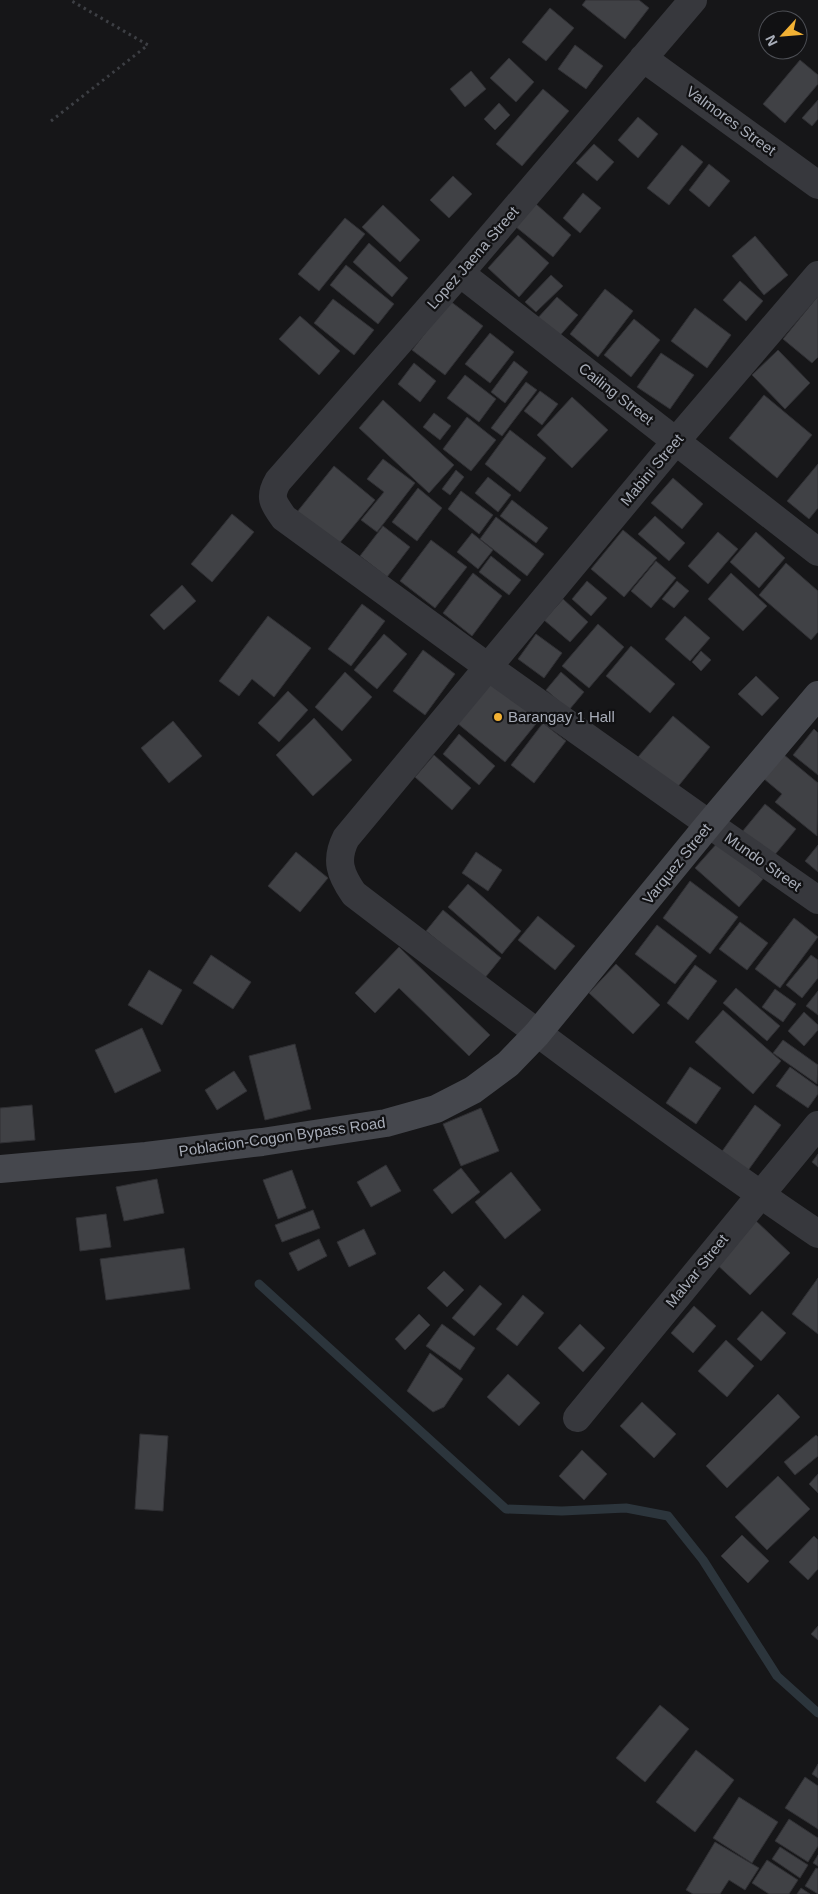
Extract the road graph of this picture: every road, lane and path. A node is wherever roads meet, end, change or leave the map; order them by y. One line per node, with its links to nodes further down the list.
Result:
1 (70, 0): 4 (path)
2 (693, 0): 3 (street, Lopez Jaena Street)
3 (643, 58): 5 (street, Valmores Street); 6 (street, Lopez Jaena Street)
4 (51, 121)
5 (818, 185)
6 (460, 273): 8 (street, Cailing Street); 9 (street, Lopez Jaena Street)
7 (818, 275): 8 (street, Mabini Street)
8 (676, 441): 10 (street, Cailing Street); 11 (street, Mabini Street)
9 (284, 518): 11 (street, Mundo Street)
10 (818, 552)
11 (488, 667): 13 (street, Mundo Street); 15 (street, Mabini Street)
12 (818, 695): 13 (main road, Varquez Street)
13 (709, 824): 14 (street, Mundo Street); 15 (main road, Varquez Street)
14 (818, 900)
15 (537, 1034): 17 (main road, Poblacion-Cogon Bypass Road); 18 (street, Mabini Street)
16 (818, 1126): 18 (street, Malvar Street)
17 (0, 1169)
18 (760, 1195): 19 (street, Mabini Street); 20 (street, Malvar Street)
19 (818, 1234)
20 (577, 1418)

